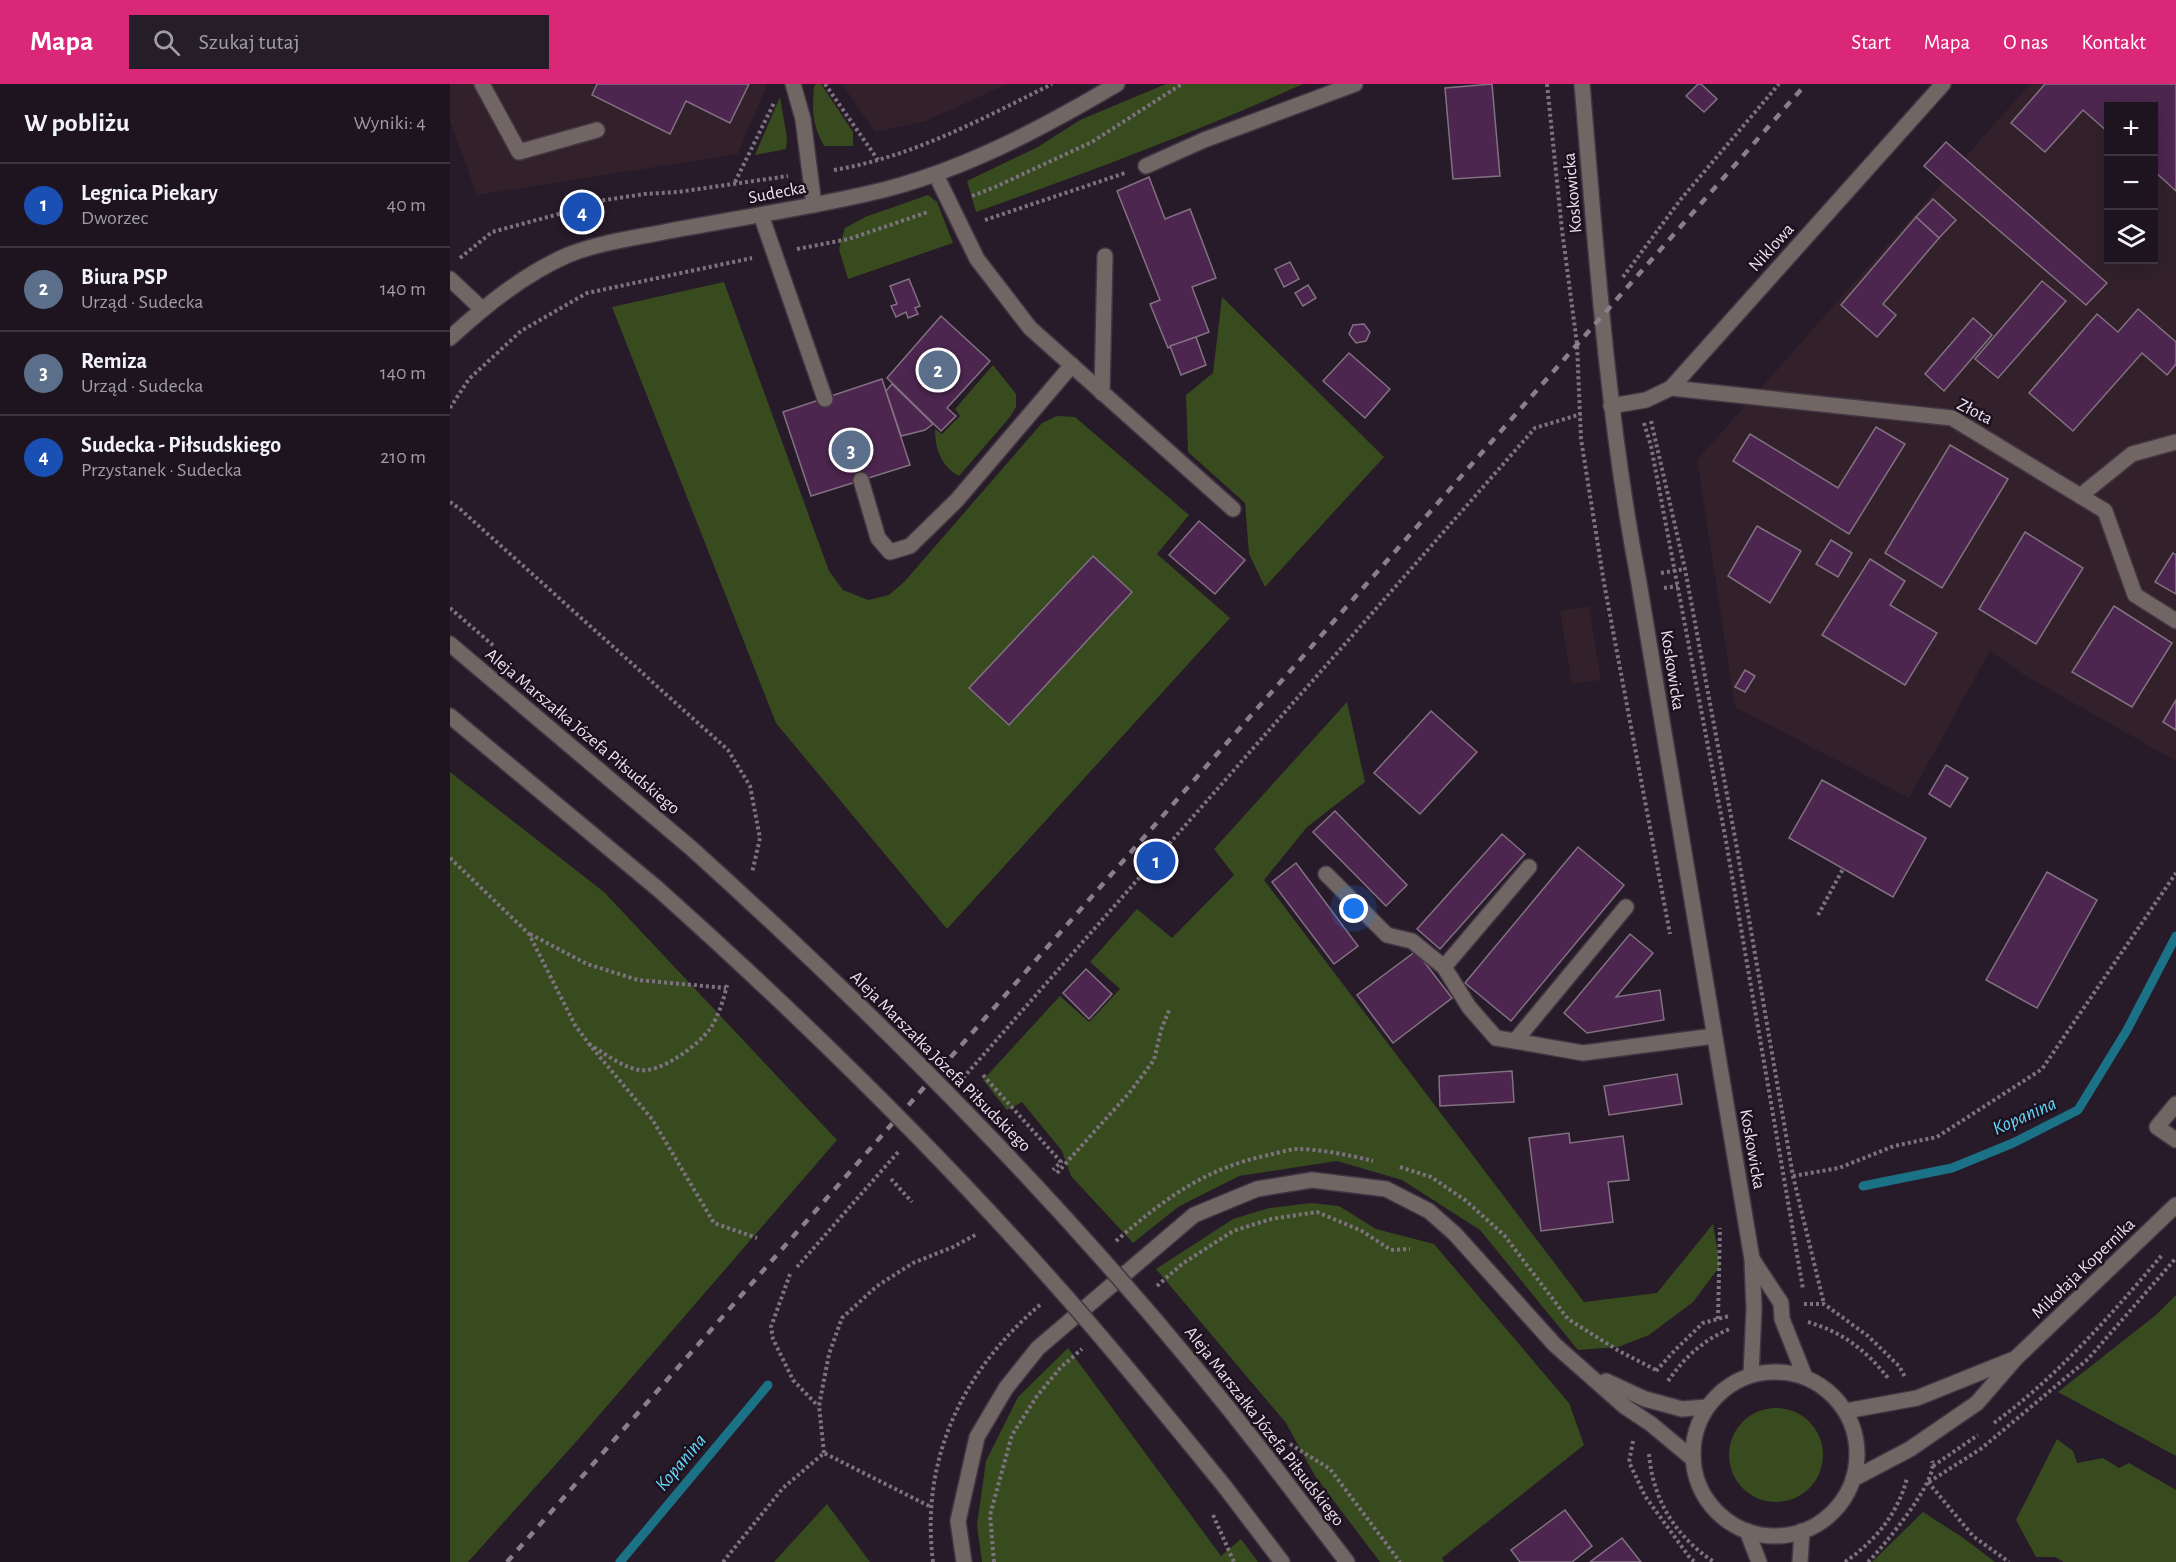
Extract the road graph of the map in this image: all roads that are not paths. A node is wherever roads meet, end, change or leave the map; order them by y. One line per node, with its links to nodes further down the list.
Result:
1 (482, 84): 7 (street)
2 (793, 84): 10 (street)
3 (1117, 84): 9 (street, Sudecka)
4 (1355, 84): 8 (street)
5 (1582, 84): 20 (street, Koskowicka)
6 (1943, 84): 17 (street, Niklowa)
7 (597, 130)
8 (1146, 165)
9 (936, 175): 10 (street, Sudecka); 16 (street)
10 (814, 205): 11 (street, Sudecka)
11 (761, 215): 14 (street, Sudecka); 19 (street)
12 (1105, 256): 18 (street)
13 (450, 279): 14 (street)
14 (482, 309): 15 (street, Sudecka)
15 (450, 338)
16 (1072, 365): 18 (street); 22 (street)
17 (1671, 388): 20 (street, Niklowa); 23 (street, Złota)
18 (1102, 393): 24 (street)
19 (825, 399)
20 (1611, 406): 32 (street, Koskowicka)
21 (2176, 442): 23 (street)
22 (861, 480)
23 (2080, 496): 25 (street, Złota)
24 (1233, 509)
25 (2176, 621)
26 (450, 644): 50 (street, Aleja Marszałka Józefa Piłsudskiego, bridge)
27 (450, 716): 49 (street, bridge)
28 (1529, 867): 31 (street)
29 (1326, 874): 31 (street)
30 (1626, 907): 33 (street)
31 (1444, 967): 33 (street)
32 (1714, 1036): 33 (street); 37 (street, Koskowicka)
33 (1515, 1041)
34 (2176, 1104): 35 (street)
35 (2176, 1140)
36 (2176, 1205): 38 (street, Mikołaja Kopernika)
37 (1752, 1259): 40 (street, Koskowicka); 41 (street, Koskowicka)
38 (2016, 1358): 43 (street, Mikołaja Kopernika); 45 (street, Mikołaja Kopernika)
39 (1582, 1369): 42 (street); 44 (street); 48 (street)
40 (1751, 1375): 41 (street); 42 (street)
41 (1805, 1377): 43 (street)
42 (1707, 1407): 44 (street)
43 (1846, 1411): 45 (street)
44 (1693, 1459): 46 (street)
45 (1853, 1479): 47 (street)
46 (1747, 1531): 47 (street); 51 (street)
47 (1802, 1531): 52 (street)
48 (964, 1562)
49 (1282, 1562)
50 (1347, 1562)
51 (1759, 1562)
52 (1800, 1562)

